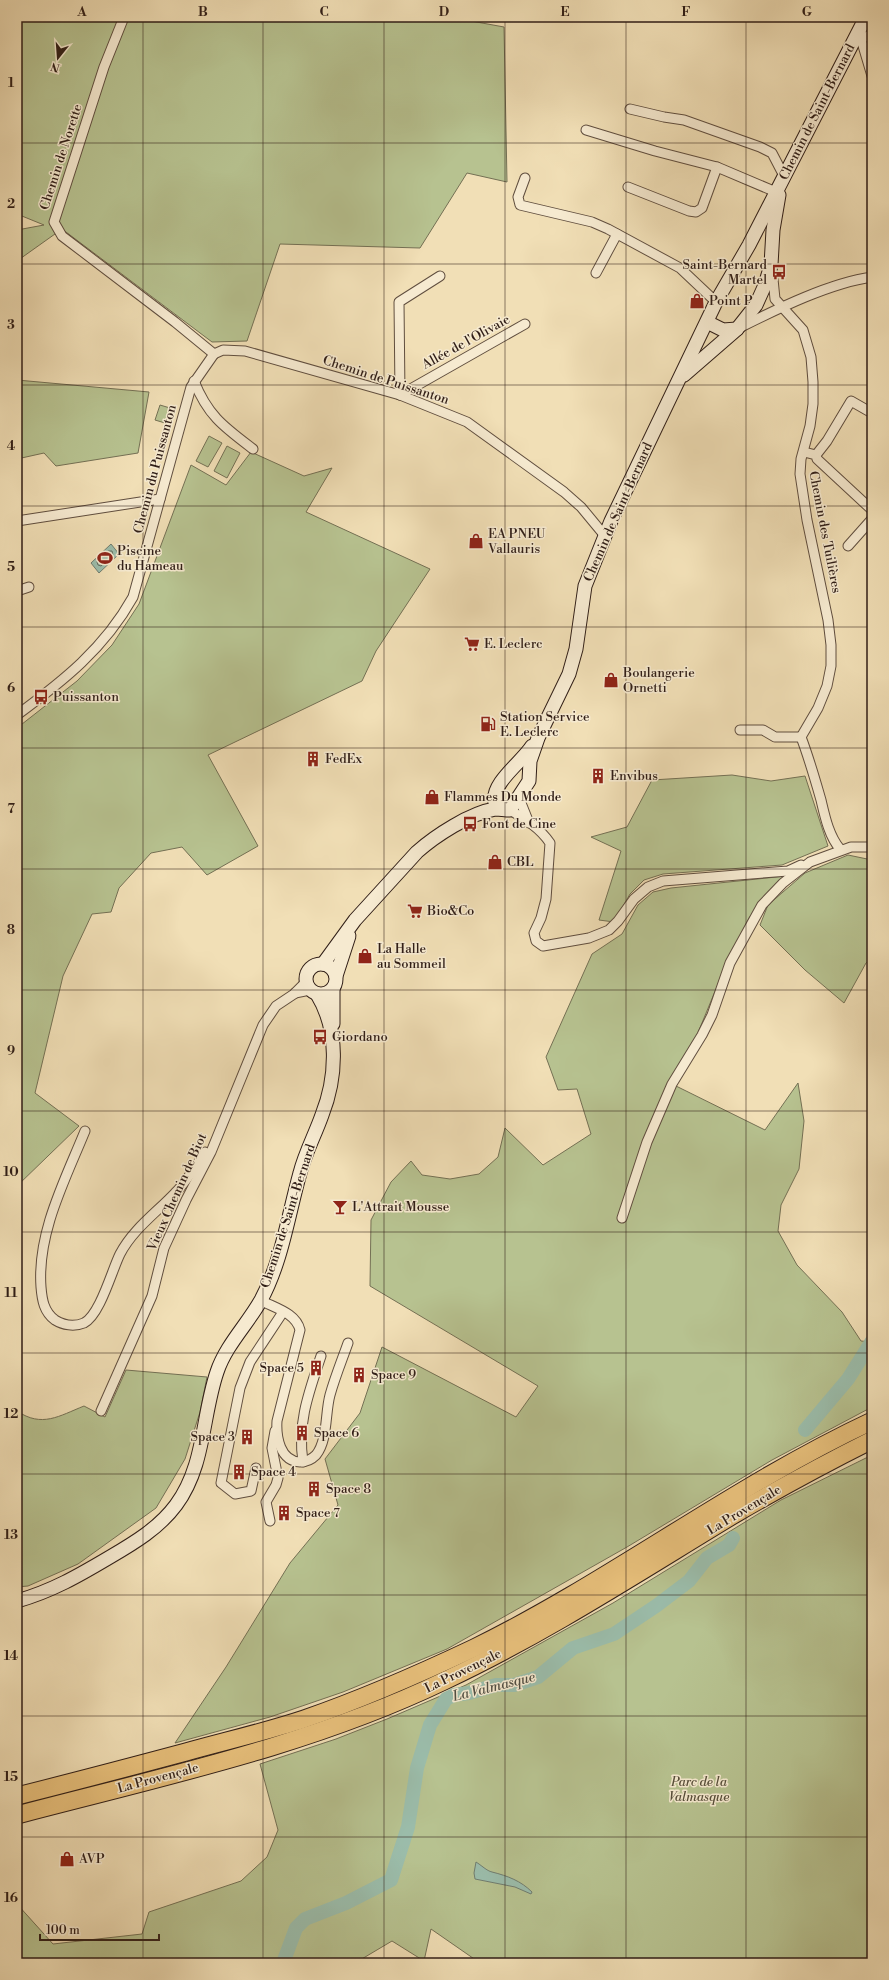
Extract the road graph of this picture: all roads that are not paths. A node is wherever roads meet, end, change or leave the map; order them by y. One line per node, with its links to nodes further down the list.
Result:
1 (124, 17): 23 (street, Chemin de Norette)
2 (866, 17): 4 (main road, Chemin de Saint-Bernard)
3 (872, 34): 4 (street)
4 (859, 37): 5 (street); 10 (main road, Chemin de Saint-Bernard)
5 (872, 76)
6 (630, 109): 10 (street)
7 (586, 130): 8 (street)
8 (717, 167): 10 (street); 11 (street)
9 (525, 178): 12 (street)
10 (780, 184): 13 (main road, Chemin de Saint-Bernard); 14 (main road, Chemin de Saint-Bernard)
11 (628, 187)
12 (617, 234): 15 (street); 18 (street)
13 (749, 245): 14 (main road); 18 (main road, Chemin de Saint-Bernard)
14 (771, 259): 19 (street, Chemin des Tuilières); 22 (main road, Chemin de Saint-Bernard)
15 (596, 273)
16 (440, 276): 26 (street)
17 (872, 277): 19 (street)
18 (716, 302): 20 (main road, Chemin de Saint-Bernard)
19 (782, 306): 22 (street); 29 (street, Chemin des Tuilières)
20 (707, 322): 22 (main road); 24 (main road, Chemin de Saint-Bernard)
21 (525, 324): 26 (street, Allée de l'Olivaie)
22 (737, 329): 24 (main road, Chemin de Saint-Bernard)
23 (214, 354): 25 (street, Chemin du Puissanton); 26 (street, Chemin de Puissanton)
24 (679, 380): 35 (main road, Chemin de Saint-Bernard)
25 (194, 381): 28 (street); 31 (street, Chemin du Puissanton)
26 (400, 395): 35 (street, Chemin de Puissanton)
27 (872, 413): 30 (street)
28 (253, 449)
29 (804, 452): 30 (street); 41 (street, Chemin des Tuilières)
30 (816, 455): 32 (street)
31 (160, 499): 34 (street); 39 (street, Chemin du Puissanton)
32 (872, 510)
33 (872, 519): 36 (street)
34 (17, 520)
35 (605, 536): 42 (main road, Chemin de Saint-Bernard)
36 (848, 546)
37 (29, 587): 38 (street)
38 (17, 591)
39 (17, 715)
40 (740, 730): 41 (street)
41 (801, 737): 51 (street)
42 (538, 738): 43 (main road, Chemin de Saint-Bernard); 44 (main road, Chemin de Saint-Bernard)
43 (515, 766): 44 (main road); 45 (main road, Chemin de Saint-Bernard)
44 (530, 773): 46 (main road, Chemin de Saint-Bernard)
45 (495, 794): 47 (main road); 48 (main road)
46 (519, 798): 47 (main road, Chemin de Saint-Bernard); 49 (street)
47 (506, 810): 48 (main road); 49 (street)
48 (473, 816): 53 (main road)
49 (529, 823): 52 (street)
50 (872, 847): 51 (street)
51 (840, 849): 52 (street)
52 (810, 862): 61 (street)
53 (355, 920): 54 (main road); 55 (main road)
54 (323, 964): 55 (main road); 56 (main road)
55 (336, 976): 57 (main road)
56 (311, 988): 57 (main road); 58 (main road, Chemin de Saint-Bernard); 59 (street, Vieux Chemin de Biot)
57 (333, 990): 58 (main road, Chemin de Saint-Bernard)
58 (332, 1033): 62 (main road, Chemin de Saint-Bernard)
59 (220, 1126): 60 (street); 66 (street, Vieux Chemin de Biot)
60 (85, 1131)
61 (622, 1218)
62 (260, 1300): 63 (street); 73 (main road, Chemin de Saint-Bernard)
63 (283, 1312): 67 (street); 71 (street)
64 (348, 1343): 70 (street)
65 (321, 1356): 70 (street)
66 (101, 1411)
67 (277, 1421): 70 (street); 72 (street)
68 (872, 1422): 76 (highway, La Provençale)
69 (872, 1440): 77 (highway, La Provençale)
70 (302, 1462)
71 (256, 1468)
72 (270, 1521)
73 (40, 1594): 74 (main road, Chemin de Saint-Bernard); 75 (main road, Chemin de Saint-Bernard)
74 (17, 1601)
75 (17, 1606)
76 (17, 1796)
77 (17, 1815)

